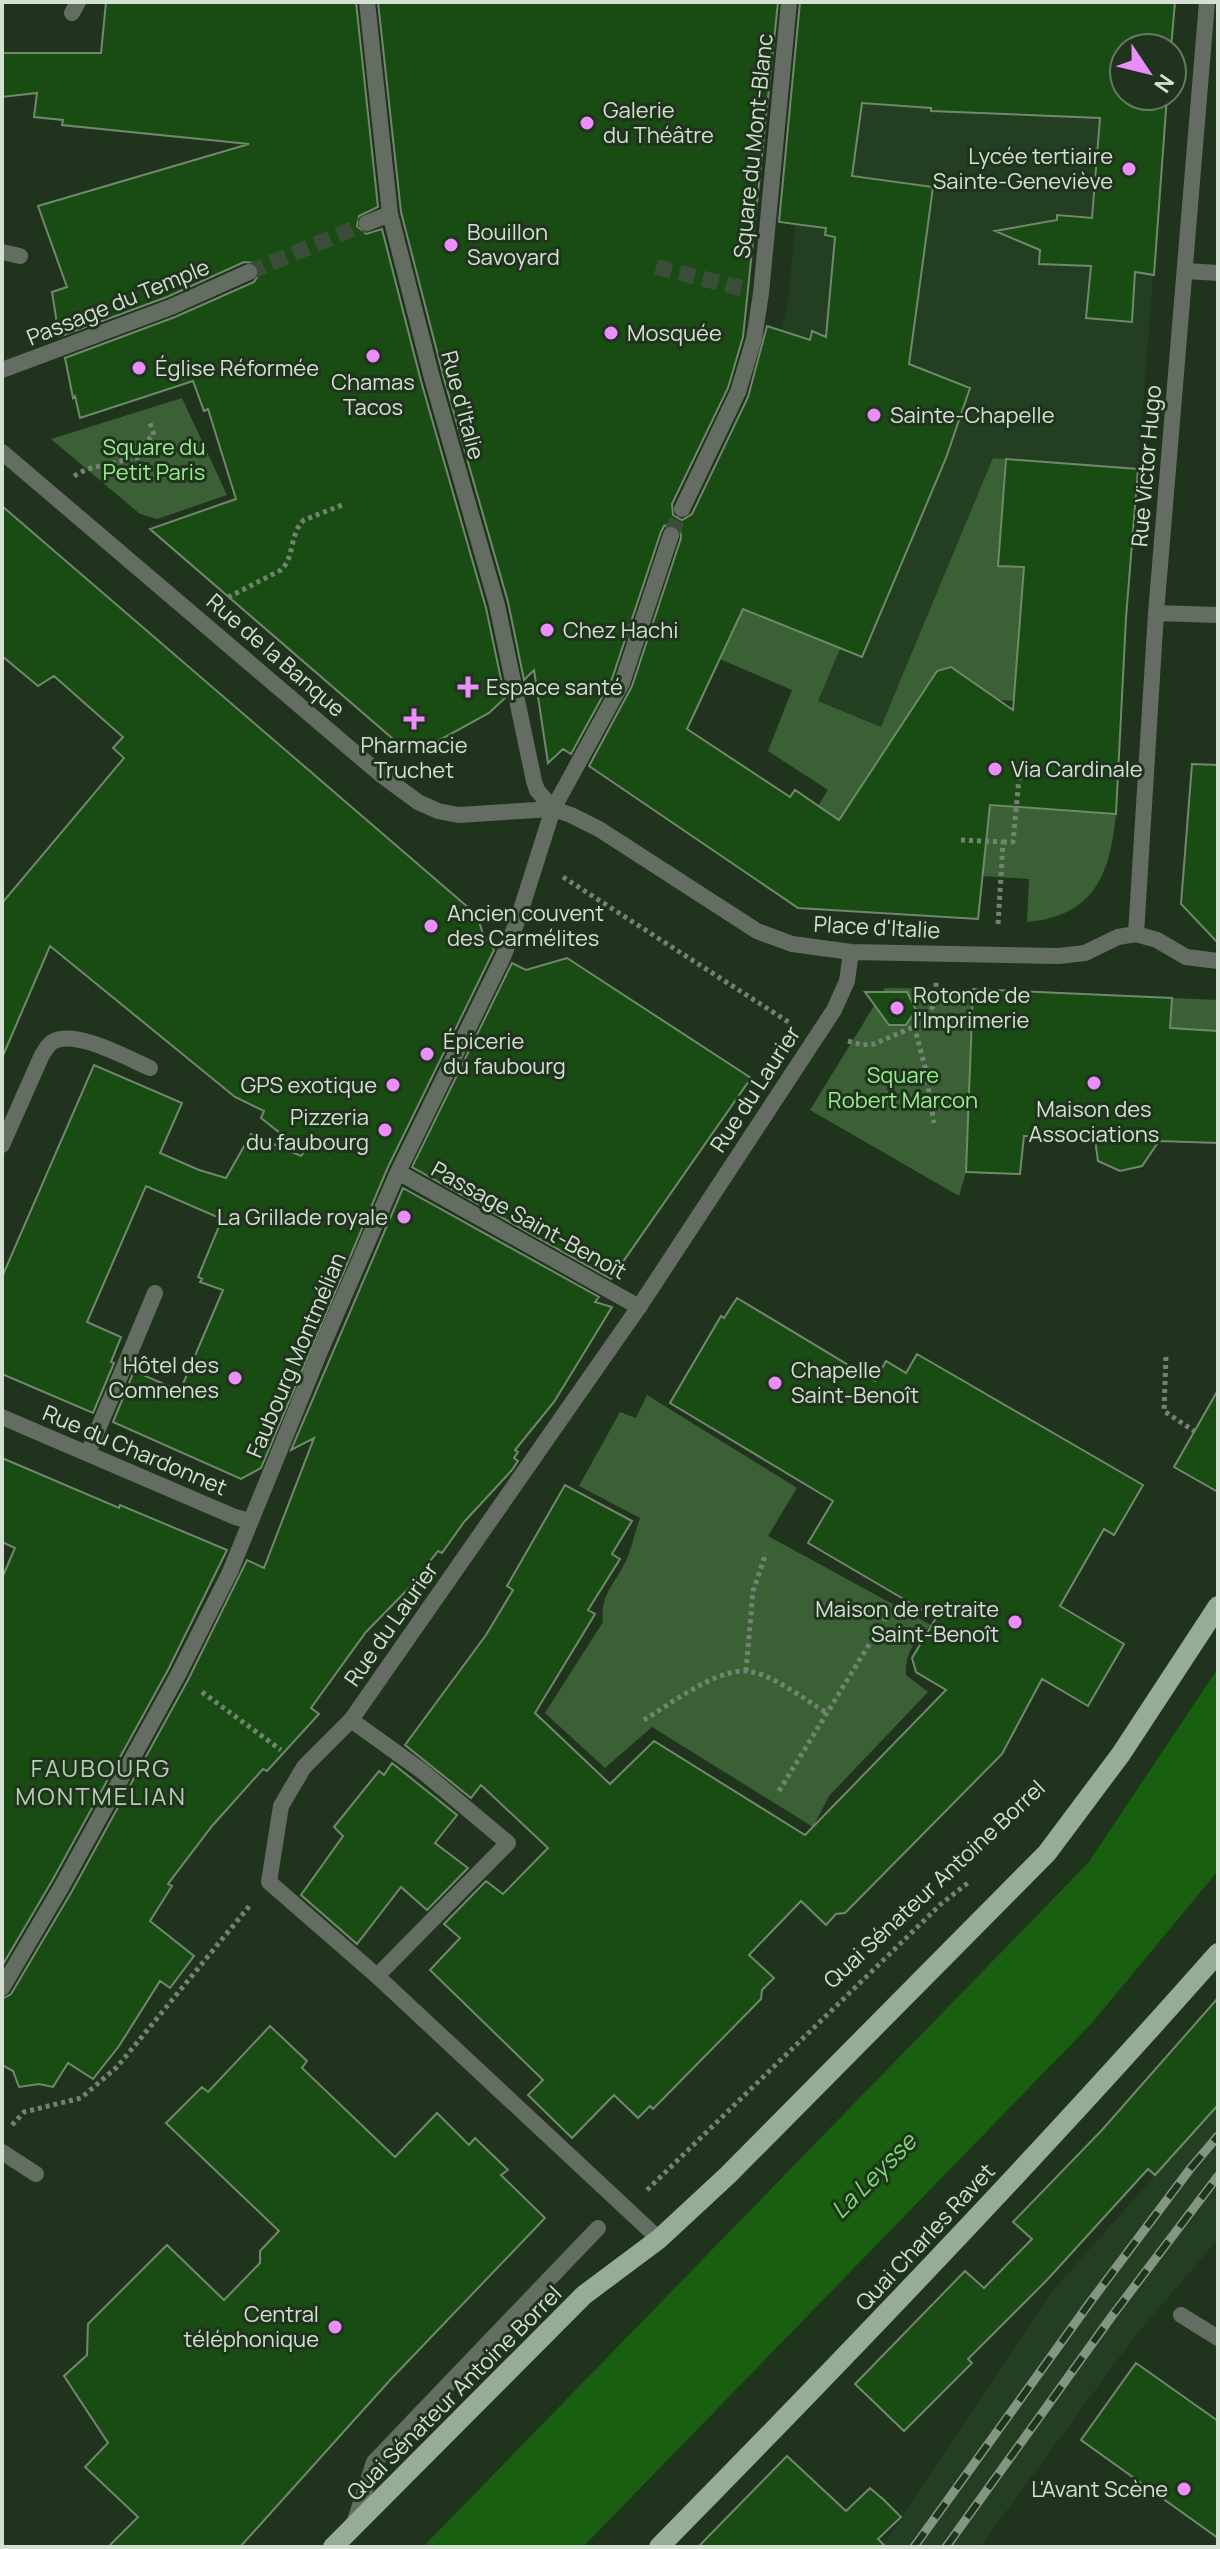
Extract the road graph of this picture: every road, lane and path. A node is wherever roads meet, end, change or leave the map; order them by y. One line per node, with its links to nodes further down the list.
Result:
1 (367, 2): 4 (street, Rue d'Italie)
2 (789, 2): 16 (street, Square du Mont-Blanc)
3 (1207, 2): 8 (street, Rue Victor Hugo)
4 (390, 214): 5 (street); 22 (street, Rue d'Italie)
5 (367, 223)
6 (2, 252): 7 (street)
7 (20, 256)
8 (1186, 271): 10 (street); 18 (street, Rue Victor Hugo)
9 (249, 272): 11 (street, Passage du Temple)
10 (1218, 273)
11 (2, 370)
12 (149, 420): 14 (path)
13 (2, 452): 19 (street, Rue de la Banque)
14 (87, 469)
15 (342, 505): 19 (path)
16 (682, 509)
17 (671, 535): 22 (street, Faubourg Montmélian)
18 (1156, 613): 20 (street); 26 (street, Rue Victor Hugo)
19 (196, 614): 22 (street, Rue de la Banque)
20 (1218, 615)
21 (1019, 778): 24 (path)
22 (553, 809): 25 (street, Faubourg Montmélian); 27 (street, Place d'Italie)
23 (961, 840): 24 (path)
24 (1003, 842): 28 (path)
25 (538, 856): 31 (path); 37 (street, Faubourg Montmélian)
26 (1136, 934): 28 (street, Place d'Italie); 29 (street)
27 (851, 952): 28 (street, Place d'Italie); 39 (street, Rue du Laurier)
28 (996, 954)
29 (1218, 961)
30 (935, 978): 32 (path)
31 (794, 1026)
32 (914, 1026): 33 (path); 35 (path)
33 (844, 1038)
34 (150, 1068): 36 (street)
35 (934, 1123)
36 (2, 1145)
37 (398, 1172): 39 (street, Passage Saint-Benoît); 44 (street, Faubourg Montmélian)
38 (155, 1293): 43 (street)
39 (639, 1307): 51 (street, Rue du Laurier)
40 (1166, 1357): 42 (path)
41 (2, 1417): 43 (street, Rue du Chardonnet)
42 (1194, 1431)
43 (88, 1453): 44 (street, Rue du Chardonnet)
44 (243, 1519): 49 (street, Faubourg Montmélian)
45 (766, 1553): 48 (path)
46 (1218, 1606): 65 (main road, Quai Sénateur Antoine Borrel)
47 (886, 1617): 50 (path)
48 (746, 1671): 50 (path); 52 (path)
49 (178, 1675): 53 (path); 59 (street, Faubourg Montmélian)
50 (827, 1713): 54 (path)
51 (351, 1720): 53 (street, Rue du Laurier); 58 (street)
52 (644, 1720)
53 (304, 1767): 56 (street, Rue du Laurier)
54 (779, 1791)
55 (973, 1879): 63 (path, Quai Sénateur Antoine Borrel)
56 (269, 1882): 58 (street); 60 (path)
57 (1218, 1953): 70 (main road, Quai Charles Ravet)
58 (377, 1976): 63 (street)
59 (2, 1988)
60 (9, 2128)
61 (2, 2152): 62 (street)
62 (36, 2174)
63 (628, 2210): 65 (street)
64 (598, 2228): 68 (street)
65 (659, 2239): 68 (main road, Quai Sénateur Antoine Borrel)
66 (1181, 2315): 67 (street)
67 (1218, 2338)
68 (353, 2528): 69 (main road, Quai Sénateur Antoine Borrel)
69 (333, 2547)
70 (659, 2547)

